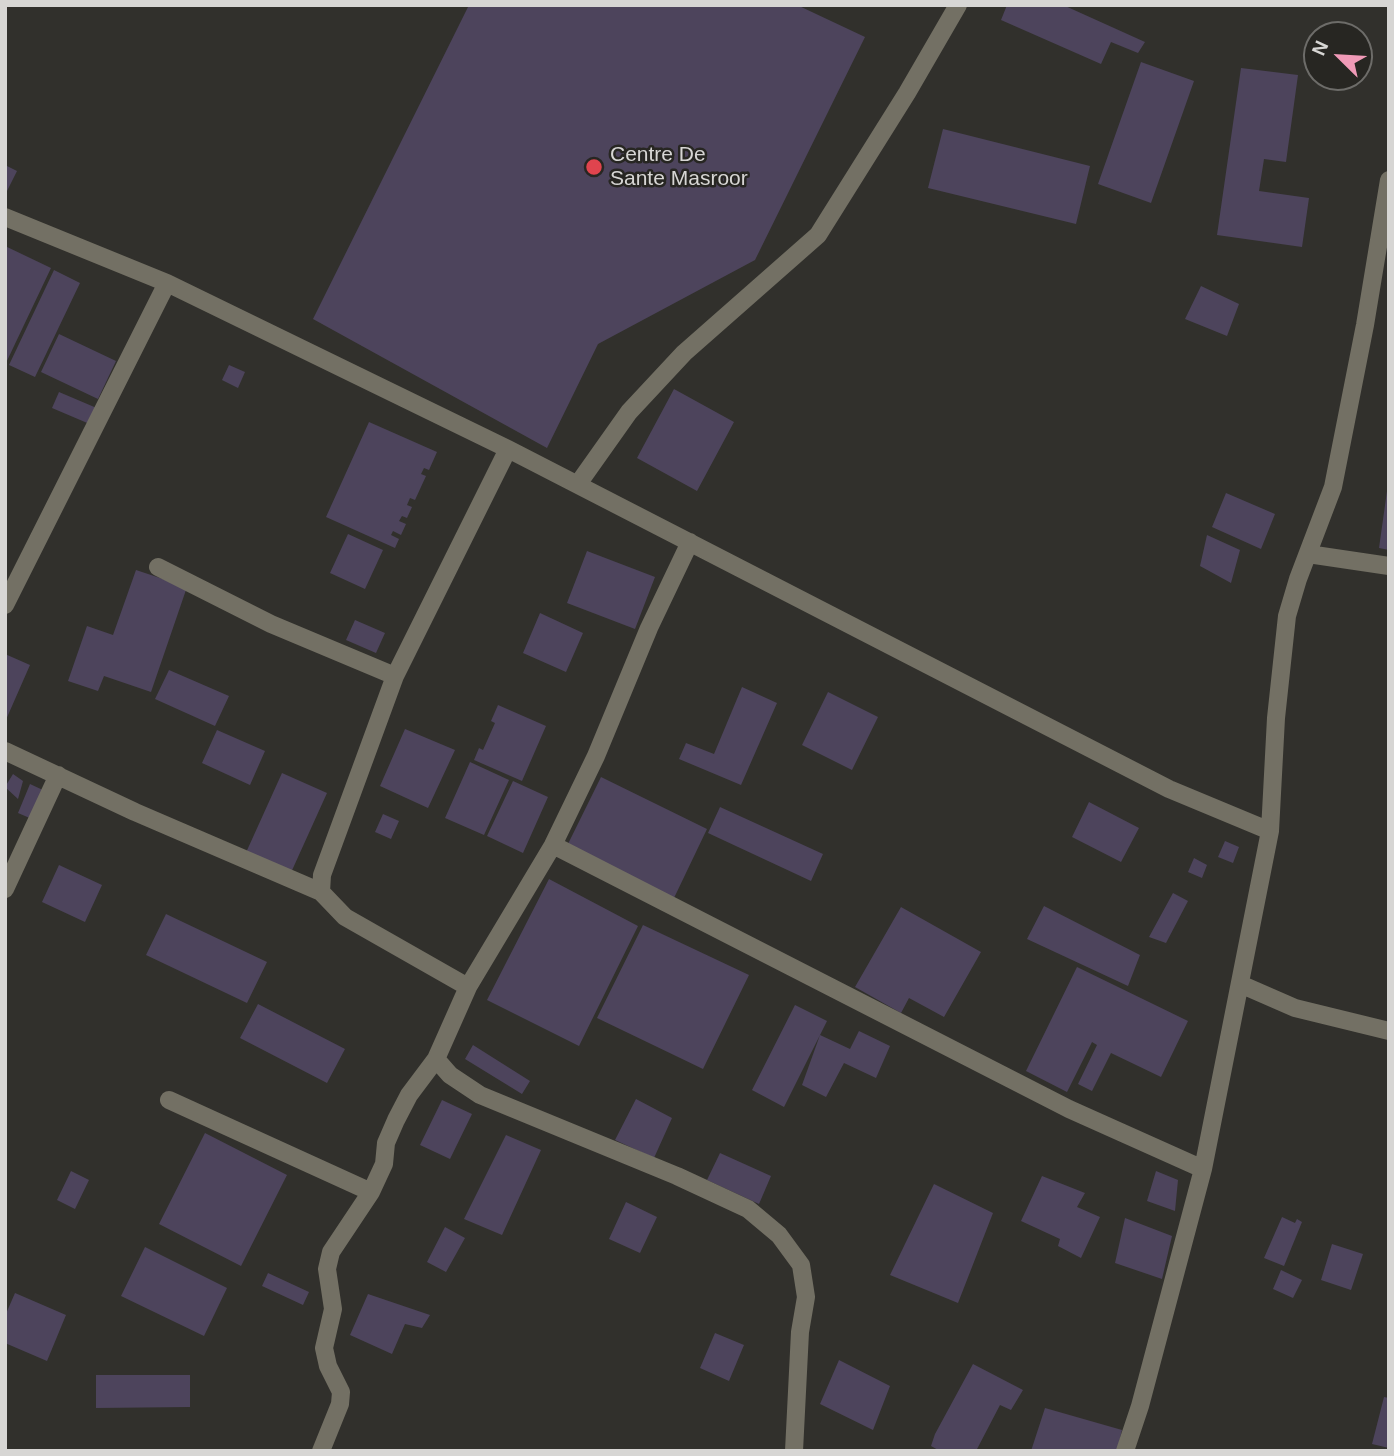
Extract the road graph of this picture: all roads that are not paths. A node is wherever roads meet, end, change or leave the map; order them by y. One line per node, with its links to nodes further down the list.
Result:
1 (958, 5): 6 (street)
2 (1389, 180): 8 (street)
3 (5, 217): 4 (street)
4 (167, 284): 5 (street); 11 (street)
5 (508, 449): 6 (street); 12 (street)
6 (578, 484): 7 (street)
7 (690, 542): 15 (street); 16 (street)
8 (1308, 555): 9 (street); 15 (street)
9 (1389, 566)
10 (158, 567): 12 (street)
11 (5, 605)
12 (395, 676): 18 (street)
13 (5, 751): 14 (street)
14 (58, 775): 17 (street); 18 (street)
15 (1270, 831): 19 (street)
16 (553, 845): 20 (street); 24 (street)
17 (5, 889)
18 (321, 892): 20 (street)
19 (1240, 984): 21 (street); 24 (street)
20 (468, 987): 22 (street)
21 (1389, 1031)
22 (436, 1059): 25 (street); 27 (street)
23 (169, 1100): 25 (street)
24 (1203, 1169): 28 (street)
25 (371, 1192): 26 (street)
26 (321, 1451)
27 (794, 1451)
28 (1125, 1451)

